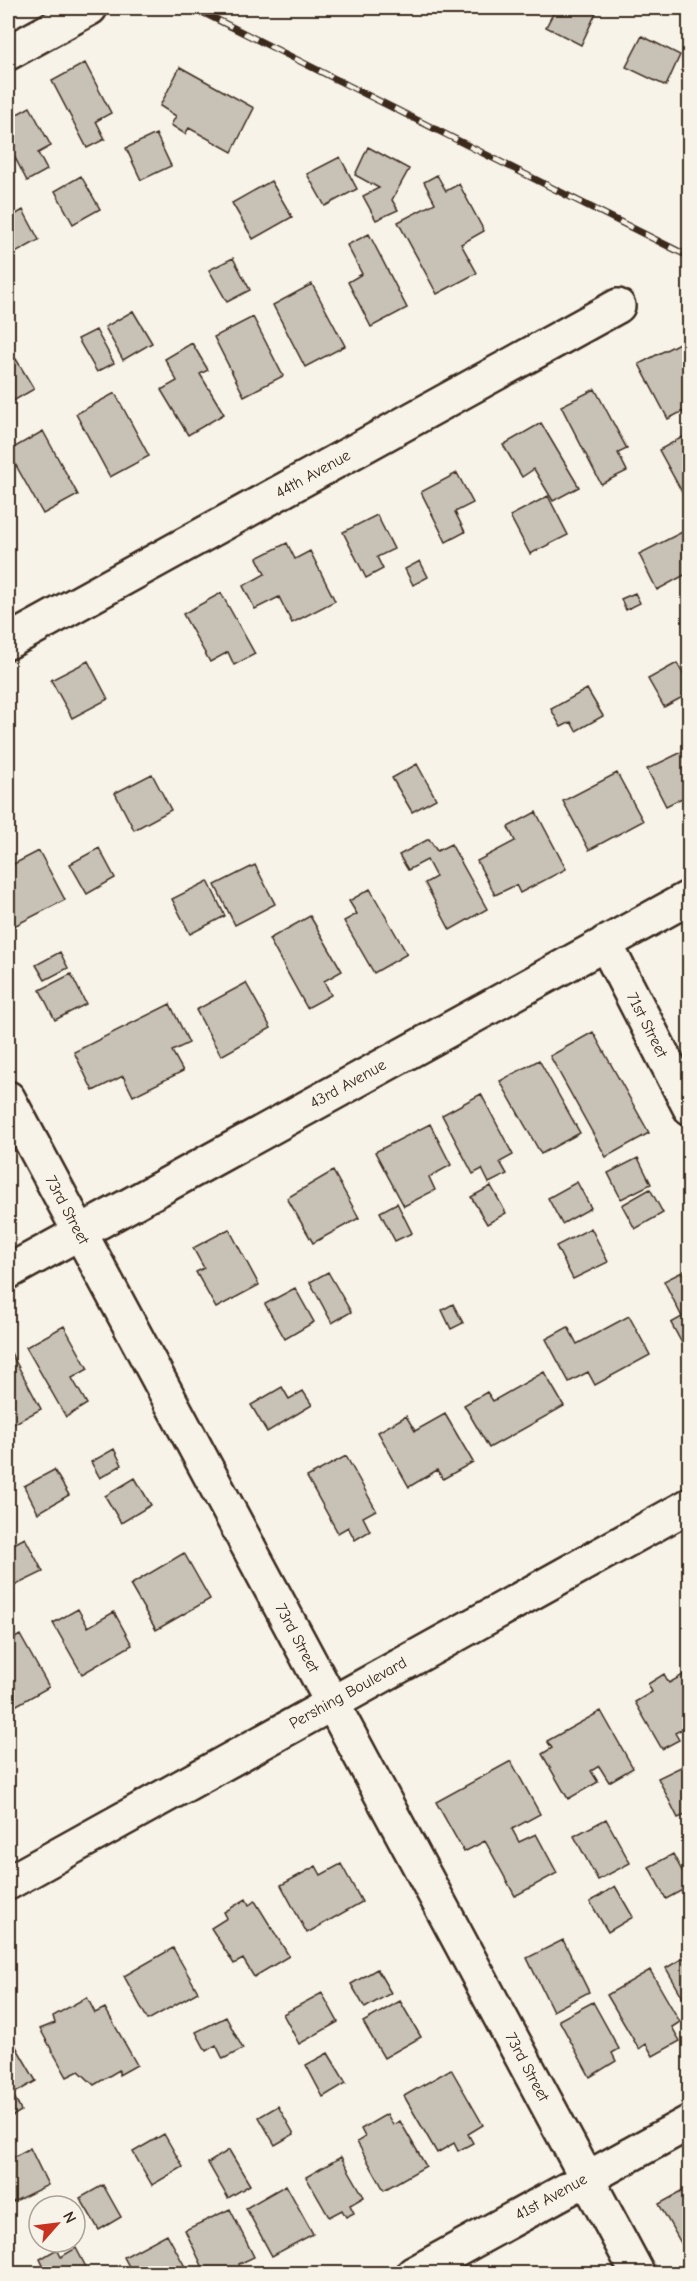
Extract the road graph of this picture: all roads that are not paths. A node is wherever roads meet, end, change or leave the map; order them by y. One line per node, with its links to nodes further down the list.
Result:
1 (90, 8): 2 (street)
2 (8, 53)
3 (618, 306): 4 (street, 44th Avenue)
4 (8, 642)
5 (690, 897): 6 (street, 43rd Avenue)
6 (605, 943): 8 (street, 71st Street); 9 (street, 43rd Avenue)
7 (8, 1098): 9 (street, 73rd Street)
8 (690, 1108)
9 (79, 1232): 10 (street, 43rd Avenue); 12 (street, 73rd Street)
10 (8, 1272)
11 (690, 1505): 12 (street, Pershing Boulevard)
12 (331, 1702): 13 (street, Pershing Boulevard); 15 (street, 73rd Street)
13 (8, 1883)
14 (690, 2122): 15 (street, 41st Avenue)
15 (587, 2178): 16 (street, 41st Avenue); 17 (street, 73rd Street)
16 (413, 2274)
17 (638, 2274)

